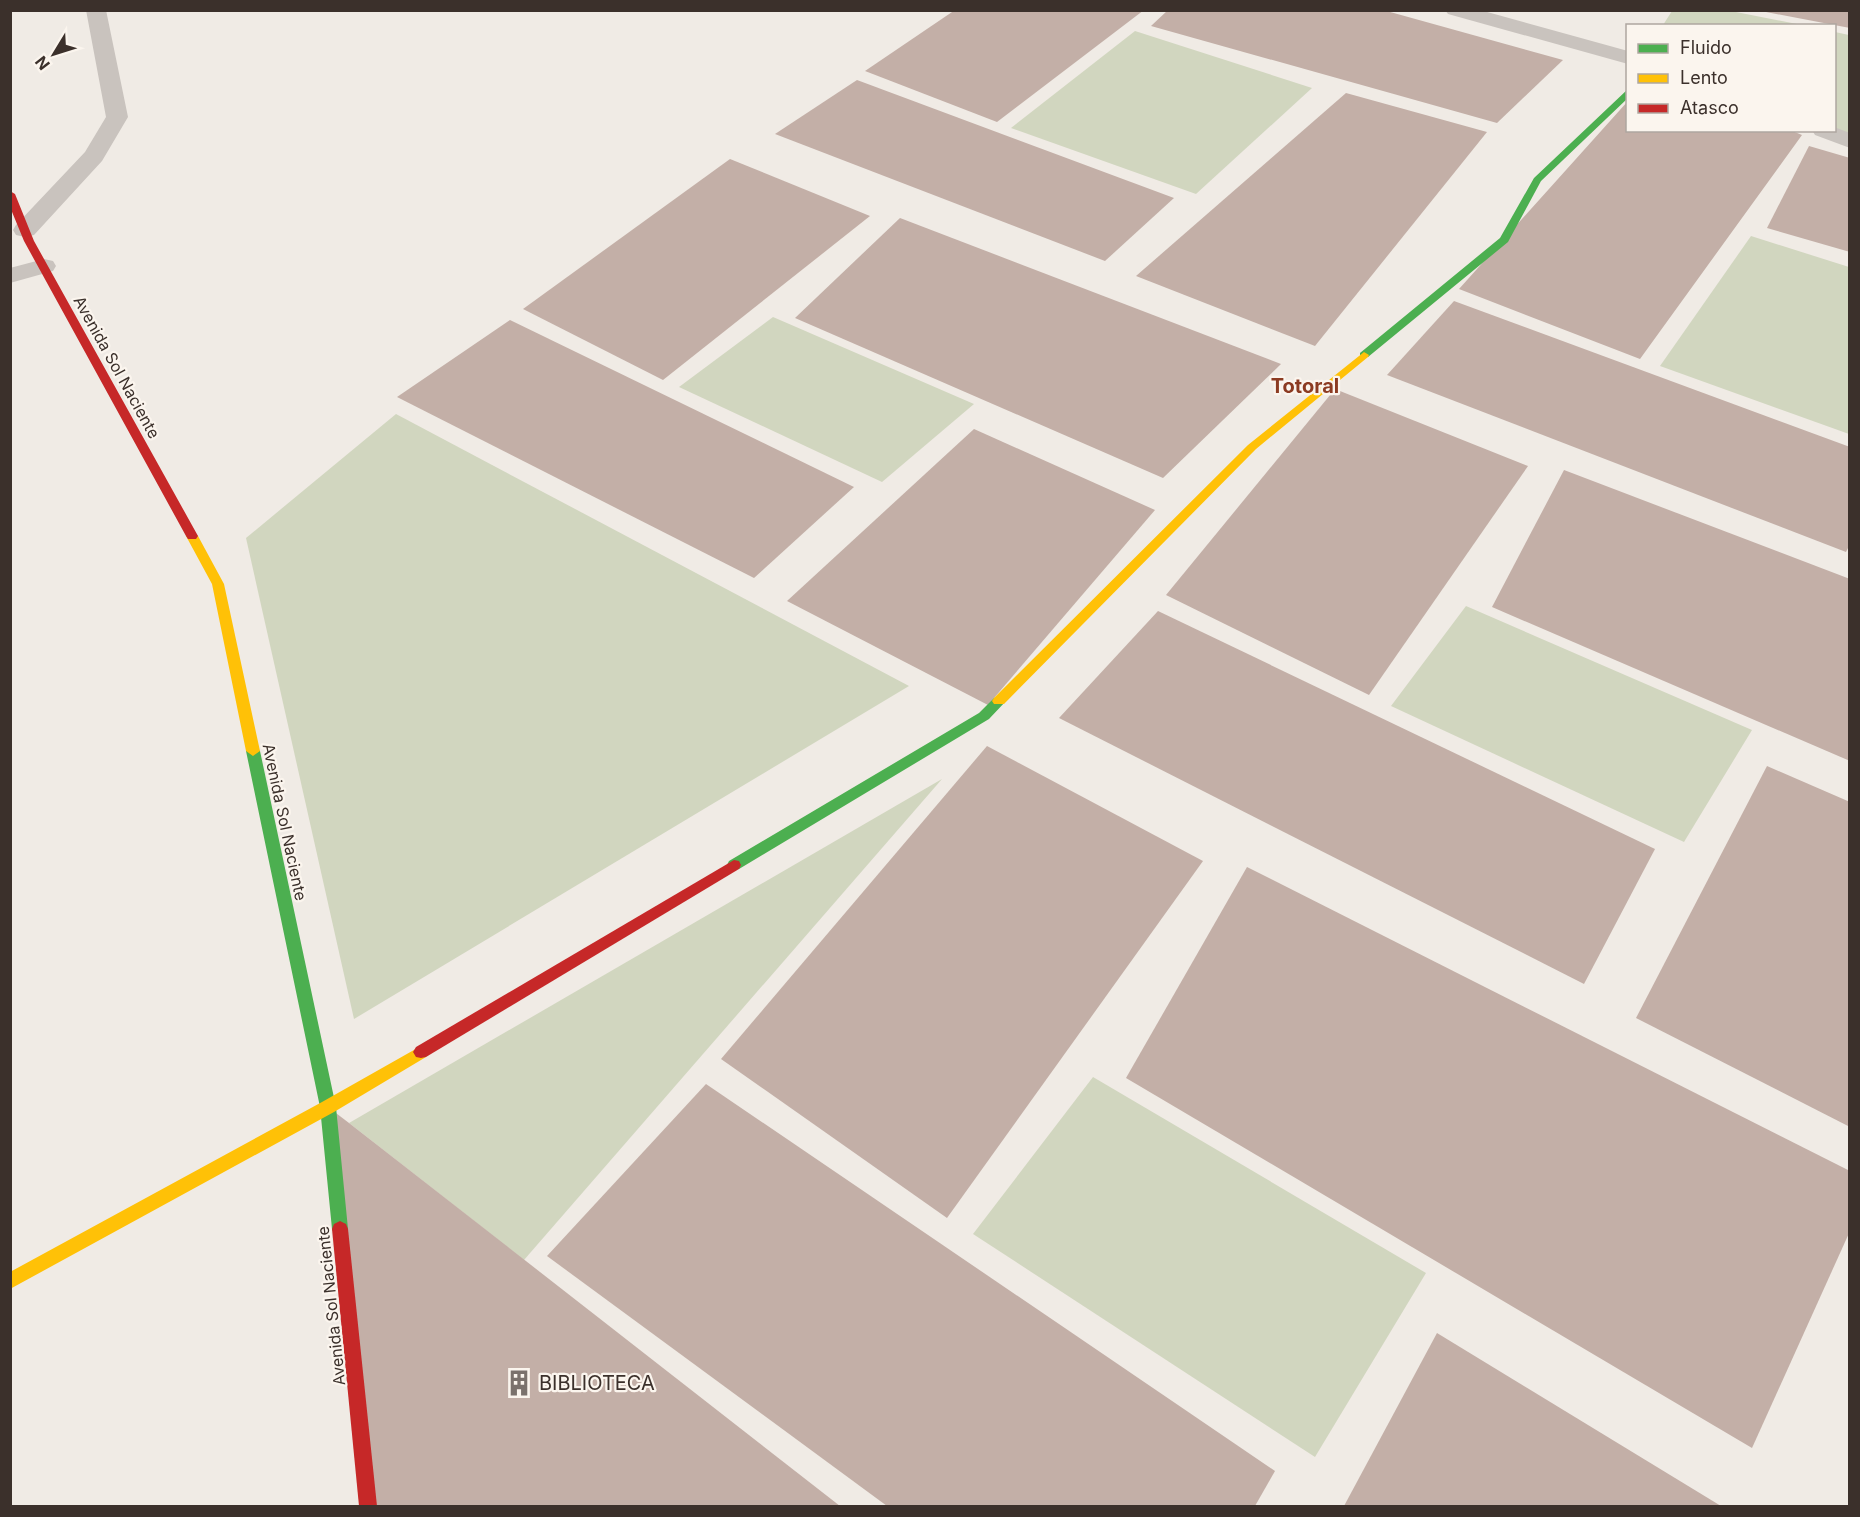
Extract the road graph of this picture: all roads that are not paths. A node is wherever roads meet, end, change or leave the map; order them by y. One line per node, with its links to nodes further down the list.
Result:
1 (96, 10): 8 (street)
2 (1455, 10): 3 (street)
3 (1626, 57)
4 (1626, 95): 11 (street)
5 (1828, 132): 6 (street)
6 (1850, 141)
7 (10, 194): 8 (street, Avenida Sol Naciente)
8 (25, 230): 9 (street, Avenida Sol Naciente)
9 (44, 266): 10 (street); 11 (street, Avenida Sol Naciente)
10 (10, 276)
11 (328, 1107): 12 (street); 13 (street, Avenida Sol Naciente)
12 (10, 1281)
13 (368, 1506)

